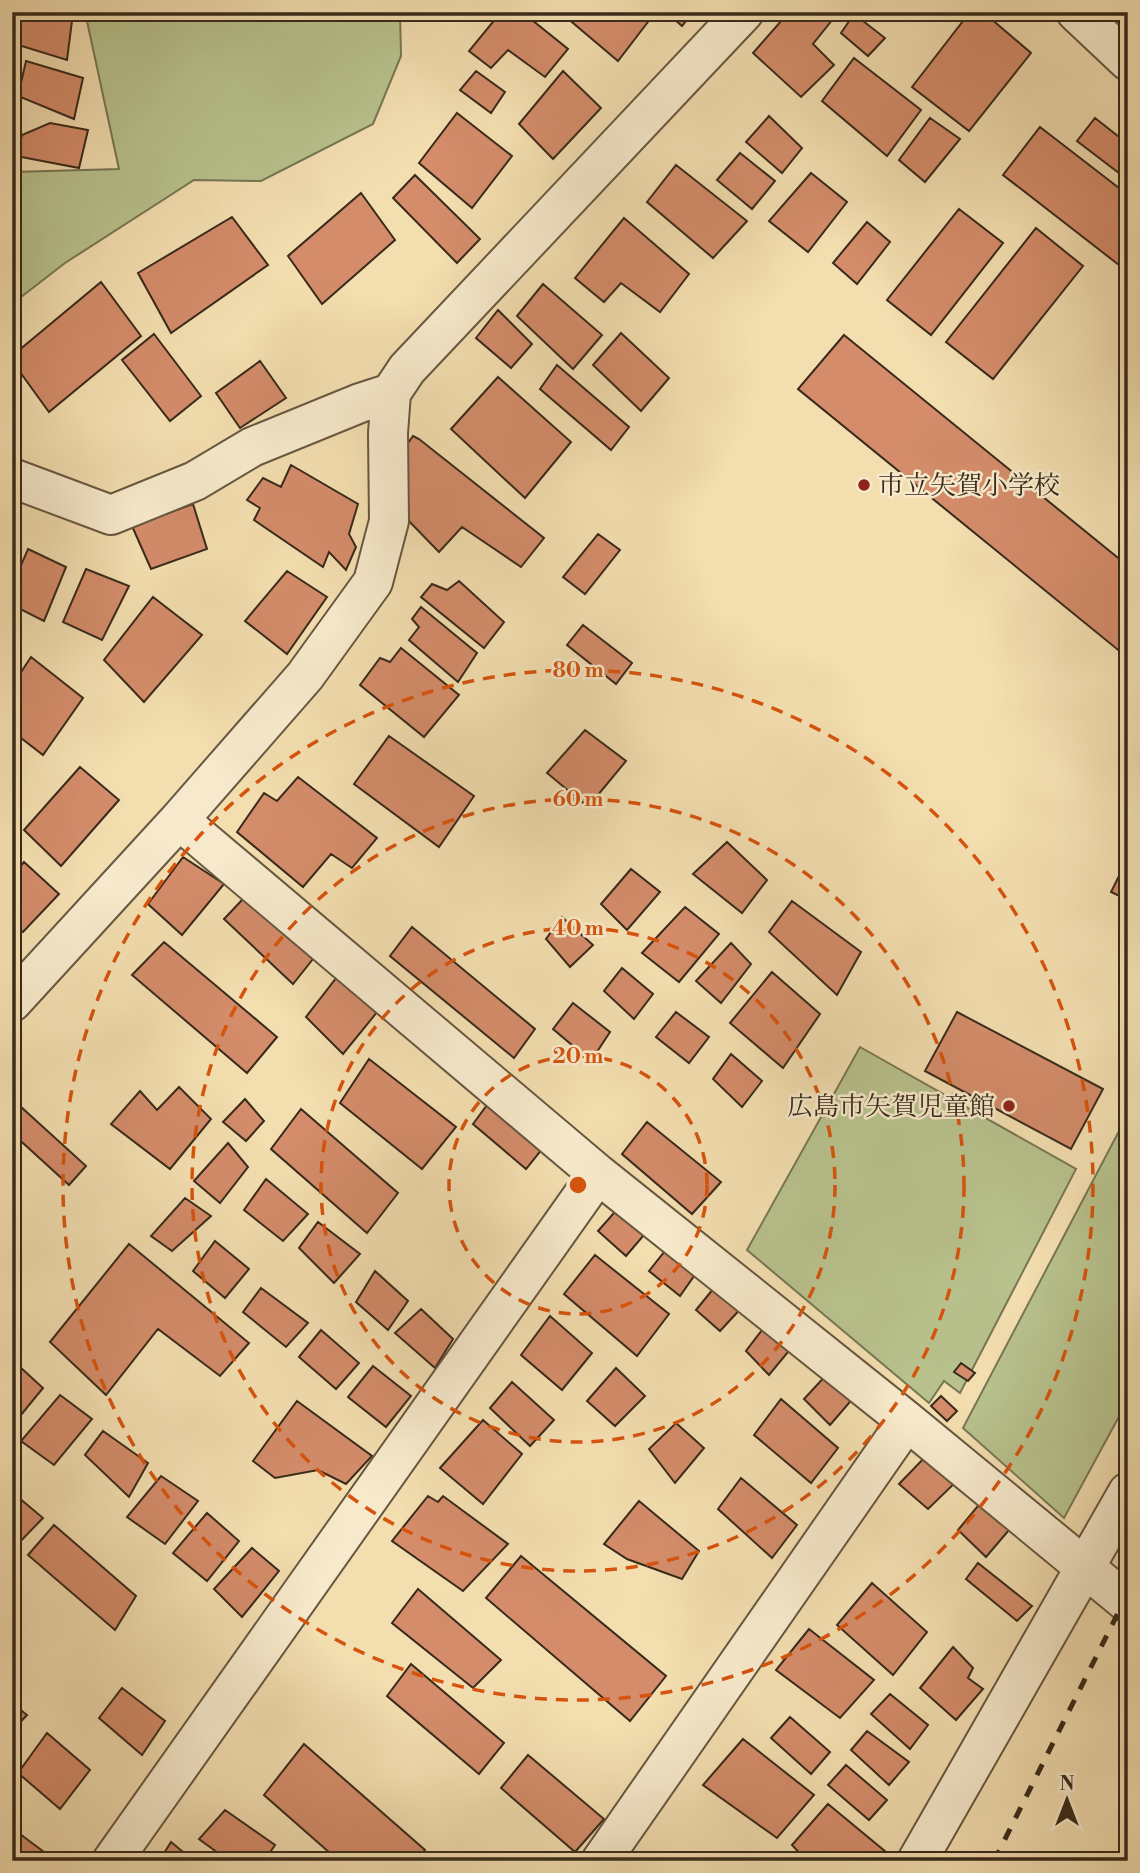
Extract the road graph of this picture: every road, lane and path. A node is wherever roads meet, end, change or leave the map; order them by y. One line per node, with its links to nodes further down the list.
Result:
1 (744, 12): 4 (street)
2 (1076, 12): 3 (street)
3 (1128, 61)
4 (391, 393): 5 (street); 6 (street)
5 (12, 478)
6 (179, 820): 7 (street); 8 (street)
7 (12, 1002)
8 (598, 1174): 9 (street); 13 (street)
9 (907, 1421): 11 (street); 14 (street)
10 (1128, 1492): 11 (street)
11 (1085, 1566): 12 (street); 15 (street)
12 (1128, 1603)
13 (112, 1861)
14 (601, 1861)
15 (917, 1861)

